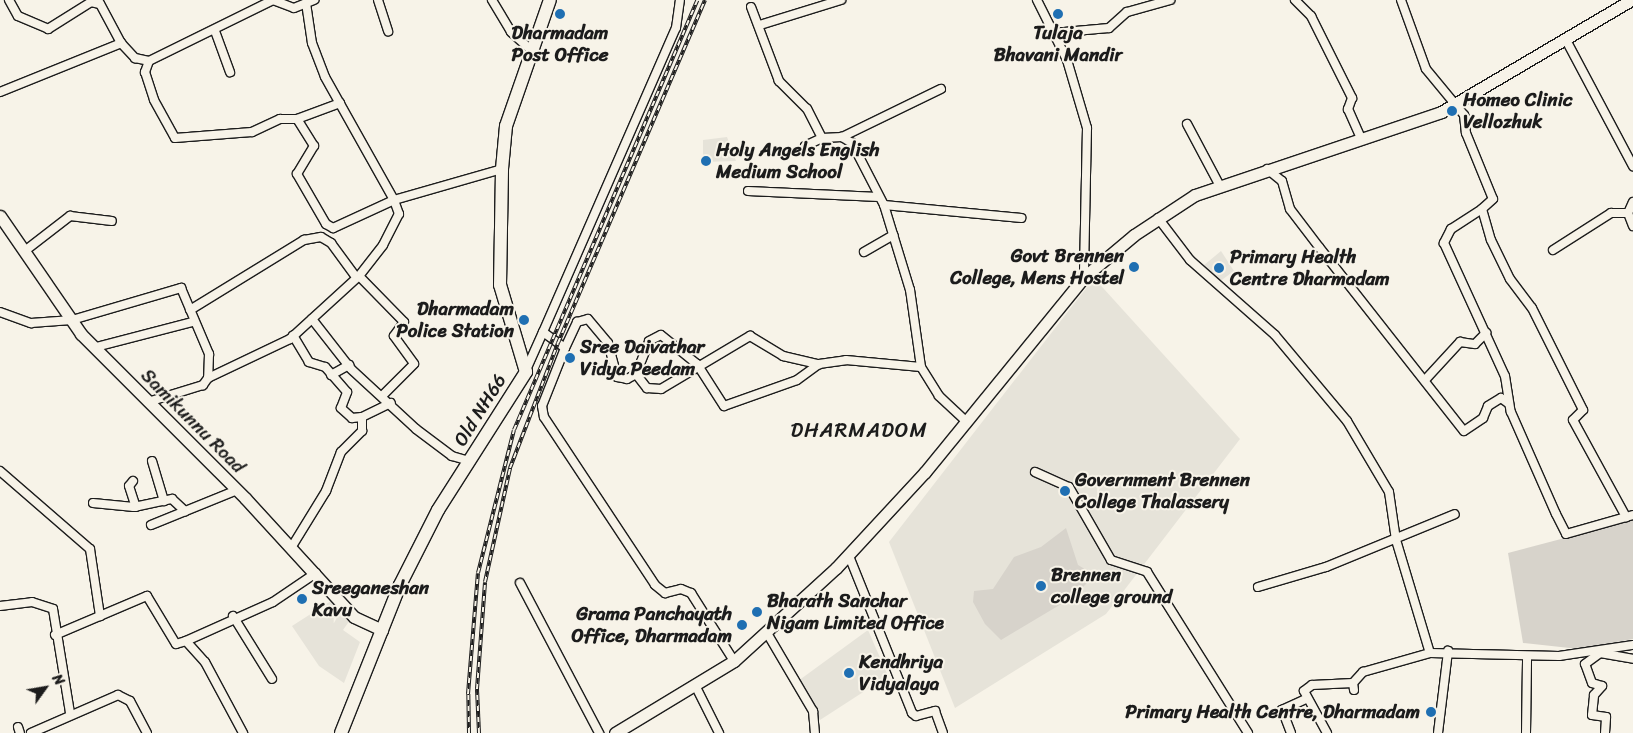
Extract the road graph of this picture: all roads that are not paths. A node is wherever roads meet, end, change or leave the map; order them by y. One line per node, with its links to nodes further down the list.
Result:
1 (9, 0): 13 (street)
2 (314, 0): 14 (street)
3 (378, 0): 18 (street)
4 (492, 0): 22 (street)
5 (550, 0): 22 (main road, Old NH66)
6 (680, 0): 62 (street)
7 (841, 0): 16 (street)
8 (1037, 0): 19 (street)
9 (1170, 0): 19 (street)
10 (1295, 0): 33 (street)
11 (1401, 0): 27 (street)
12 (1631, 0): 20 (main road)
13 (99, 2): 21 (street)
14 (306, 3): 17 (street); 28 (street)
15 (751, 7): 16 (street)
16 (760, 25): 31 (street)
17 (215, 31): 23 (street); 24 (street)
18 (388, 31)
19 (1053, 33): 56 (street)
20 (1566, 40): 27 (main road); 35 (street)
21 (121, 42): 23 (street); 26 (street)
22 (533, 52): 36 (main road, Old NH66)
23 (149, 60): 29 (street)
24 (230, 72)
25 (941, 89): 32 (street)
26 (0, 92)
27 (1459, 103): 33 (main road); 44 (street)
28 (340, 104): 29 (street); 41 (street)
29 (297, 119): 41 (street)
30 (1188, 124): 38 (street)
31 (822, 138): 32 (street); 34 (street)
32 (842, 138): 40 (street)
33 (1362, 140): 37 (main road)
34 (805, 146)
35 (1633, 166)
36 (502, 169): 41 (street); 71 (main road, Old NH66)
37 (1267, 169): 38 (main road); 75 (street)
38 (1220, 186): 48 (main road)
39 (748, 191): 40 (street)
40 (879, 197): 43 (street)
41 (394, 200): 55 (street)
42 (1633, 202): 45 (street)
43 (884, 205): 47 (street); 51 (street)
44 (1482, 209): 63 (street); 93 (street)
45 (1628, 213): 50 (street); 53 (street)
46 (0, 216): 52 (main road, Samikunnu Road)
47 (1021, 218)
48 (1158, 218): 56 (main road); 95 (street)
49 (112, 221): 52 (street)
50 (1633, 226)
51 (894, 234): 54 (street); 70 (street)
52 (26, 250): 60 (main road, Samikunnu Road)
53 (1553, 250)
54 (864, 252)
55 (358, 276): 57 (street); 59 (street); 76 (street)
56 (1084, 277): 81 (main road)
57 (190, 310): 60 (street); 61 (street)
58 (0, 312): 60 (street)
59 (312, 319): 64 (street); 69 (street)
60 (72, 320): 65 (main road, Samikunnu Road)
61 (193, 322): 65 (street); 74 (street)
62 (543, 332): 66 (street); 71 (street)
63 (1486, 333): 75 (street); 79 (street)
64 (293, 336): 73 (street); 74 (street)
65 (96, 347): 77 (main road, Samikunnu Road)
66 (565, 348): 72 (street); 114 (street)
67 (697, 364): 68 (street); 68 (street); 72 (street); 72 (street)
68 (819, 364): 70 (street)
69 (349, 365): 73 (street); 76 (street)
70 (921, 367): 81 (street)
71 (526, 372): 83 (main road, Old NH66)
72 (636, 374)
73 (331, 375): 80 (street)
74 (208, 378): 77 (street)
75 (1425, 380): 79 (street)
76 (383, 395): 78 (street)
77 (148, 402): 87 (main road, Samikunnu Road)
78 (390, 403): 80 (street); 83 (street)
79 (1508, 403): 93 (street)
80 (362, 418): 96 (street)
81 (965, 420): 97 (main road)
82 (152, 461): 88 (street)
83 (470, 461): 104 (main road, Old NH66)
84 (0, 471): 102 (street)
85 (1035, 472): 128 (street)
86 (133, 481): 90 (street)
87 (237, 490): 91 (street); 96 (main road, Samikunnu Road)
88 (164, 501): 90 (street); 91 (street)
89 (93, 503): 90 (street)
90 (136, 507)
91 (185, 511): 94 (street)
92 (1455, 514): 95 (street)
93 (1629, 516)
94 (151, 525)
95 (1396, 540): 100 (street); 110 (street)
96 (291, 548): 98 (main road, Samikunnu Road)
97 (848, 556): 105 (main road); 127 (street)
98 (316, 573): 103 (street); 104 (main road, Samikunnu Road)
99 (520, 583): 123 (street)
100 (1258, 587)
101 (0, 606): 106 (street)
102 (100, 616): 106 (street); 107 (street)
103 (233, 616): 107 (street); 115 (street)
104 (382, 630): 122 (main road, Old NH66)
105 (766, 633): 114 (main road); 126 (street)
106 (55, 635): 118 (street)
107 (186, 642): 121 (street)
108 (1633, 645): 111 (street)
109 (1448, 651): 110 (street); 112 (street); 131 (street)
110 (1430, 653): 117 (street)
111 (1600, 653): 112 (street); 113 (street); 133 (street)
112 (1527, 658): 132 (street)
113 (1633, 659)
114 (734, 660): 116 (main road)
115 (272, 680)
116 (696, 685): 124 (main road); 125 (street)
117 (1306, 699): 129 (street); 130 (street)
118 (70, 713): 119 (street); 120 (street)
119 (31, 733)
120 (147, 733)
121 (243, 733)
122 (341, 733)
123 (599, 733)
124 (615, 733)
125 (719, 733)
126 (815, 733)
127 (943, 733)
128 (1248, 733)
129 (1291, 733)
130 (1327, 733)
131 (1438, 733)
132 (1526, 733)
133 (1605, 733)

